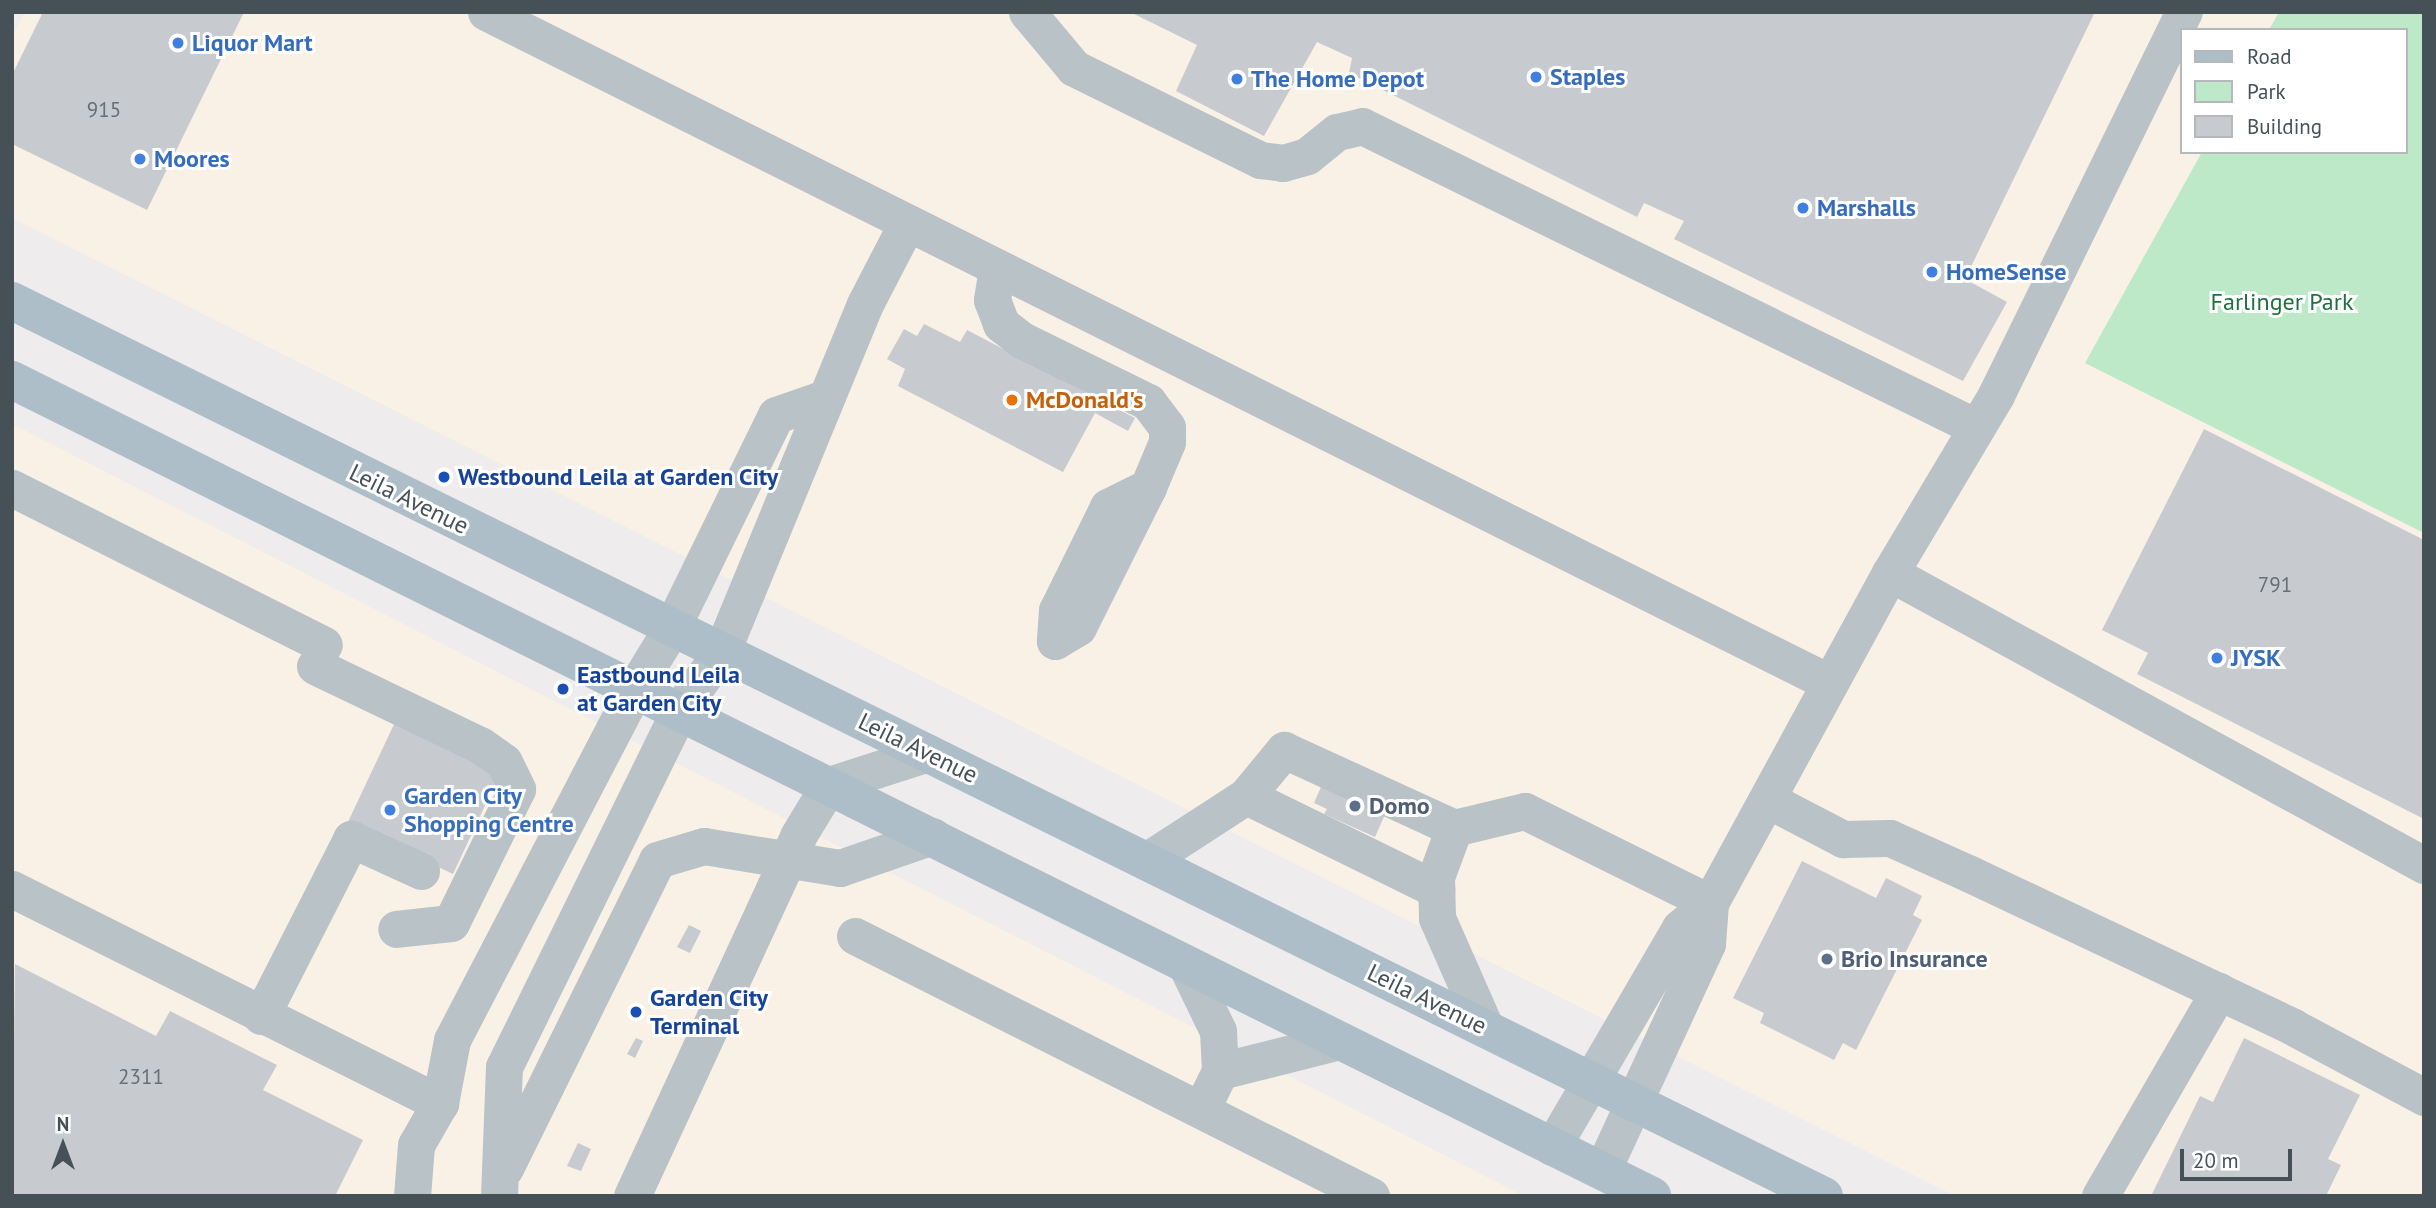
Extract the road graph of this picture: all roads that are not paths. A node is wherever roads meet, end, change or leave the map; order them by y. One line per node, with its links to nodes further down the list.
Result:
1 (486, 12): 4 (lane)
2 (1027, 12): 9 (lane)
3 (2184, 12): 9 (lane)
4 (907, 223): 5 (lane); 8 (lane)
5 (997, 268): 13 (lane); 15 (lane)
6 (18, 300): 12 (main road, Leila Avenue)
7 (12, 380): 16 (main road)
8 (825, 398): 12 (lane); 14 (lane)
9 (1976, 427): 11 (lane)
10 (12, 488): 31 (lane)
11 (1889, 573): 15 (lane); 26 (lane)
12 (671, 629): 14 (main road, Leila Avenue); 16 (lane)
13 (1055, 641)
14 (722, 651): 17 (lane); 18 (main road, Leila Avenue)
15 (1830, 683): 21 (lane)
16 (635, 688): 17 (main road); 42 (lane)
17 (680, 709): 19 (main road); 46 (lane)
18 (928, 753): 19 (lane); 25 (main road, Leila Avenue)
19 (829, 785): 23 (main road); 24 (lane)
20 (1246, 796): 22 (lane); 25 (lane); 29 (lane)
21 (1768, 800): 30 (lane); 34 (lane)
22 (1454, 828): 29 (lane); 30 (lane)
23 (933, 836): 24 (lane); 33 (main road)
24 (789, 858): 46 (lane); 49 (lane)
25 (1146, 861): 36 (main road, Leila Avenue)
26 (2424, 865)
27 (421, 871): 35 (lane)
28 (12, 889): 35 (lane)
29 (1436, 889): 36 (lane)
30 (1710, 903): 39 (lane); 41 (lane)
31 (396, 929)
32 (855, 936): 43 (lane)
33 (1186, 965): 37 (main road); 38 (lane)
34 (2219, 990): 40 (lane); 47 (lane)
35 (261, 1016): 42 (lane)
36 (1485, 1027): 39 (main road, Leila Avenue)
37 (1339, 1041): 38 (lane); 44 (main road)
38 (1220, 1071): 43 (lane)
39 (1588, 1078): 41 (main road, Leila Avenue); 44 (lane)
40 (2424, 1097)
41 (1634, 1100): 45 (lane); 52 (main road, Leila Avenue)
42 (440, 1103): 48 (lane)
43 (1201, 1110): 50 (lane)
44 (1552, 1147): 45 (main road)
45 (1602, 1171): 51 (main road)
46 (500, 1184)
47 (2106, 1191)
48 (412, 1196)
49 (632, 1196)
50 (1371, 1196)
51 (1652, 1196)
52 (1824, 1196)

